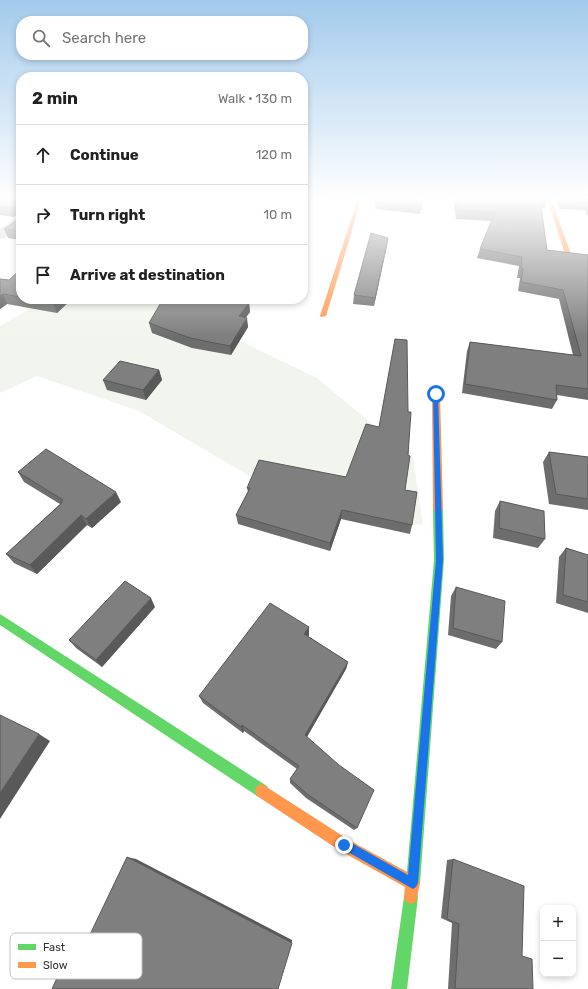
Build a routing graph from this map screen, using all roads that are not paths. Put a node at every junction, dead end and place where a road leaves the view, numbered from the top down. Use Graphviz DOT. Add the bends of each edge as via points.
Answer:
graph roads {
  1 [pos="346,244"];
  2 [pos="565,244"];
  3 [pos="568,254"];
  4 [pos="323,316"];
  5 [pos="436,394"];
  6 [pos="0,619"];
  7 [pos="413,883"];
  8 [pos="399,989"];
  1 -- 4 [label="street"];
  2 -- 3 [label="street"];
  5 -- 7 [label="street" via="439,560"];
  6 -- 7 [label="street" via="344,845"];
  7 -- 8 [label="street"];
}
